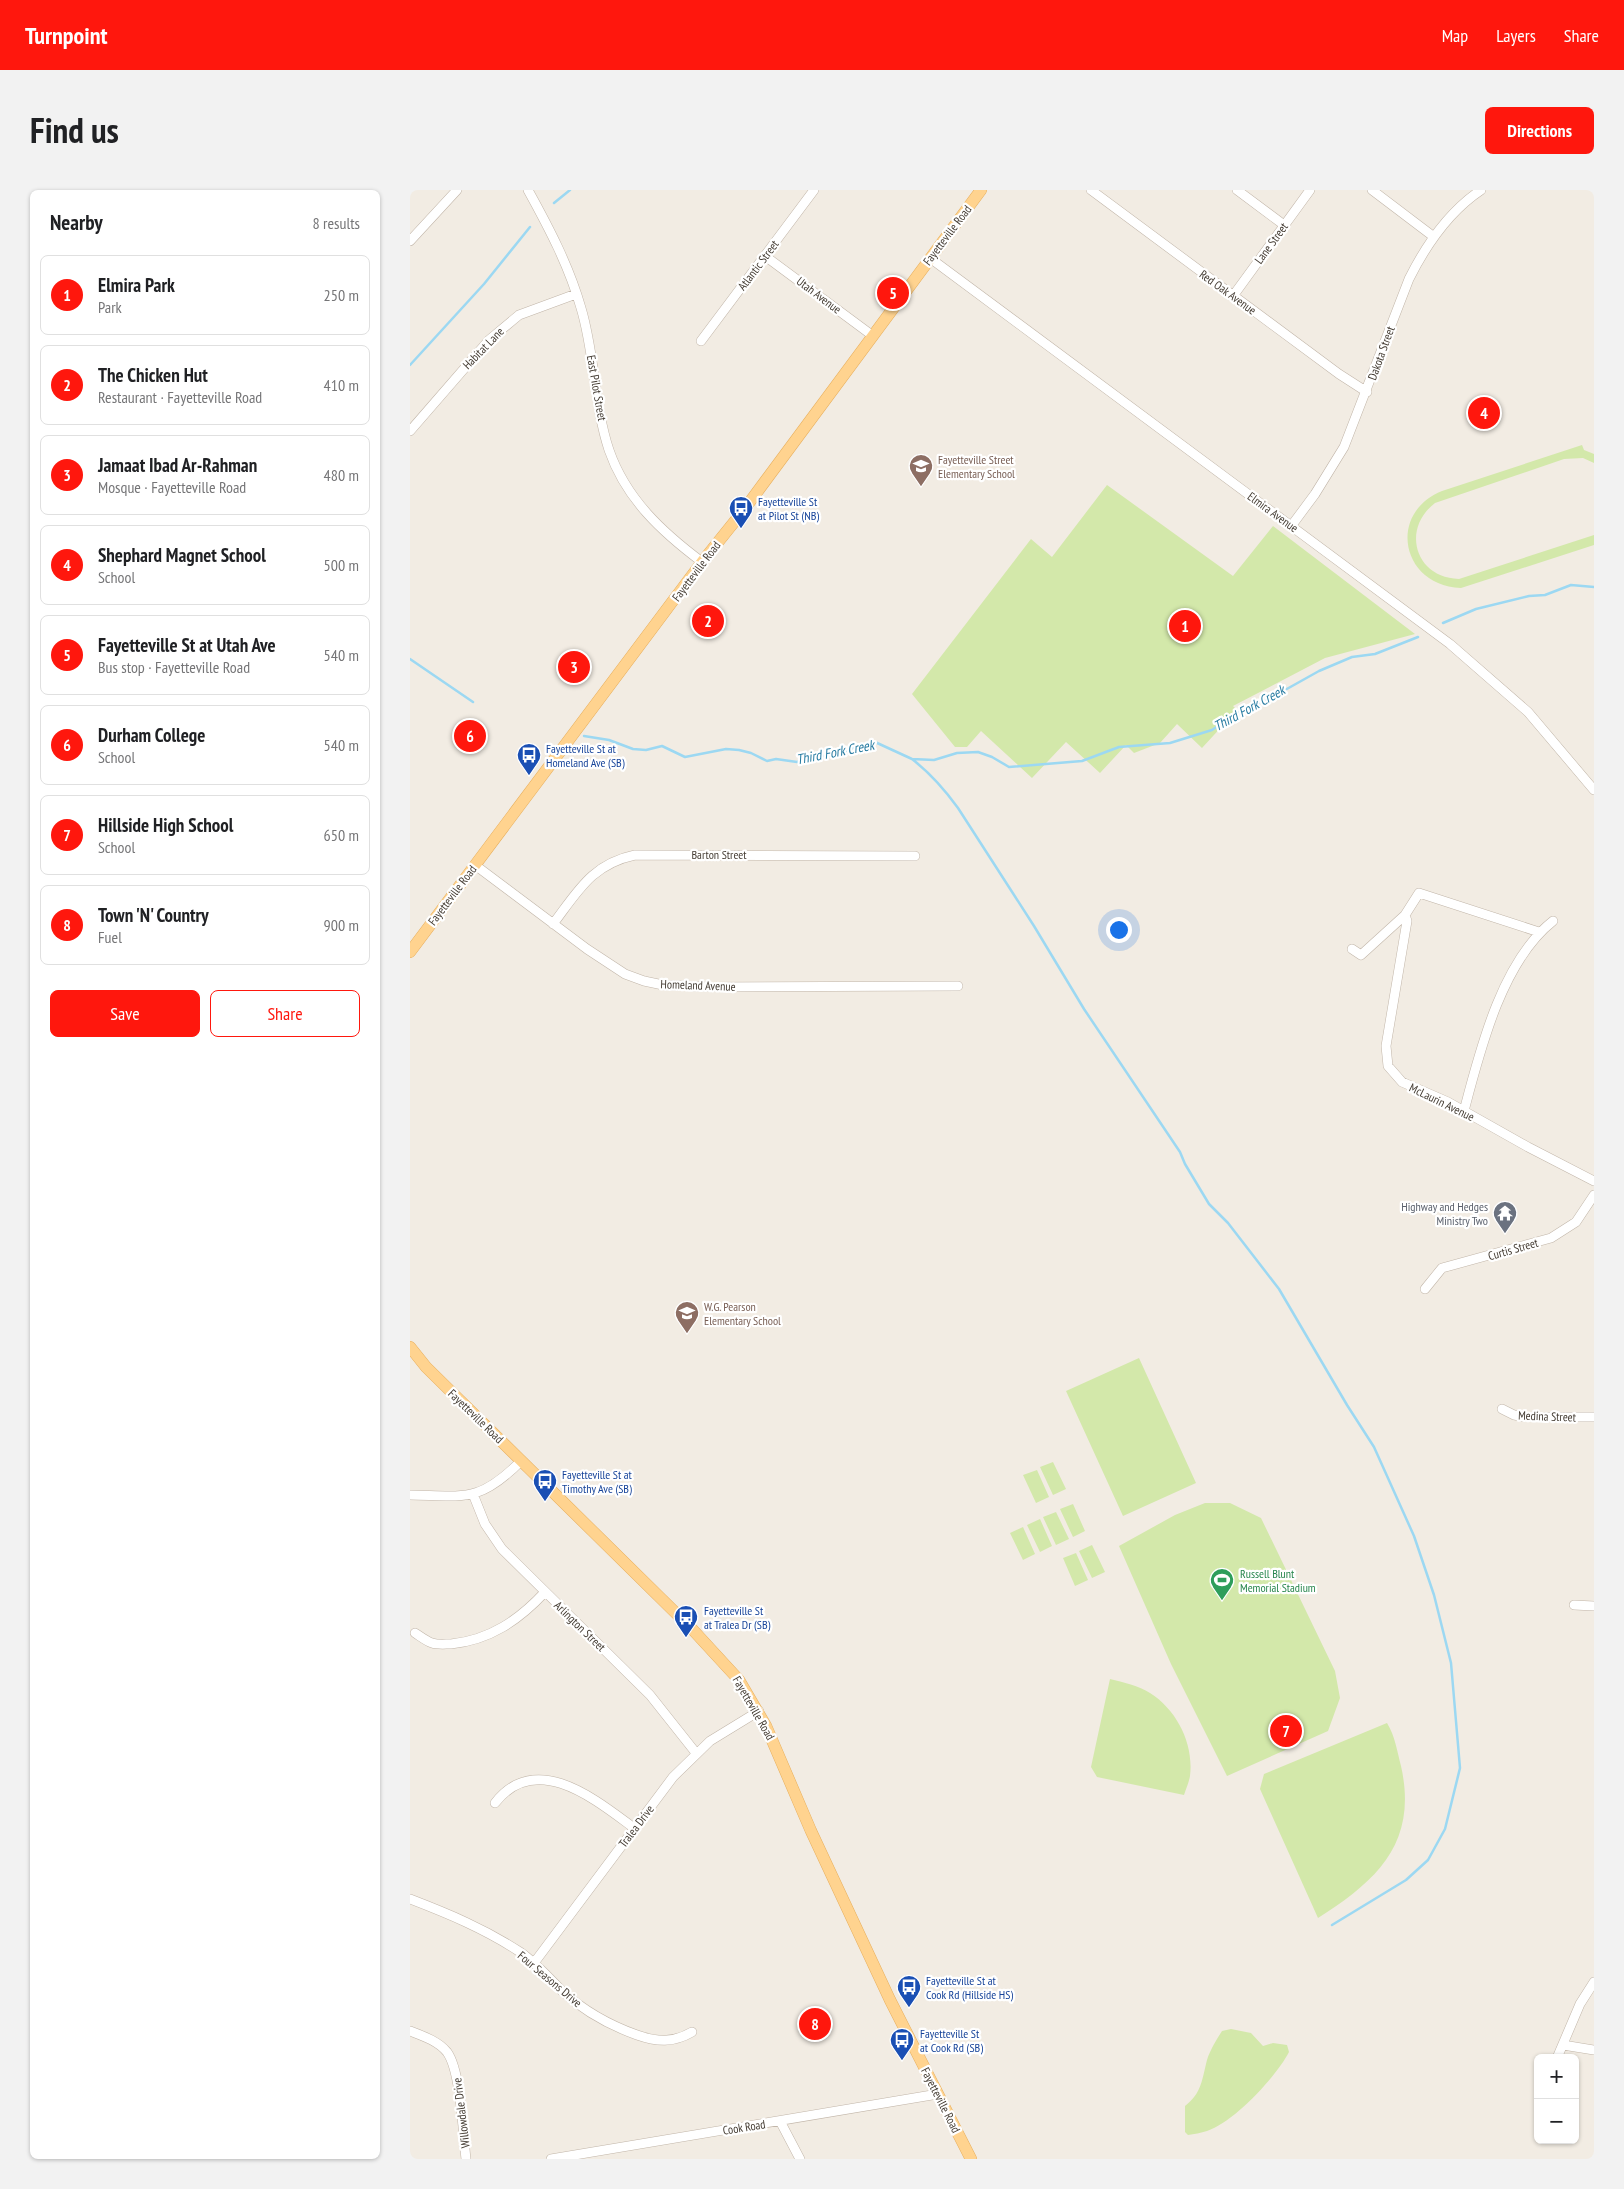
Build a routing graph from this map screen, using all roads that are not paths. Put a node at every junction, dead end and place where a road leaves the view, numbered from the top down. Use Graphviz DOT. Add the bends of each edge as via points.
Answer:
graph roads {
  1 [pos="457,190"];
  2 [pos="528,190"];
  3 [pos="814,190"];
  4 [pos="981,190"];
  5 [pos="1091,190"];
  6 [pos="1237,190"];
  7 [pos="1310,190"];
  8 [pos="1372,190"];
  9 [pos="1481,190"];
  10 [pos="1284,225"];
  11 [pos="1434,237"];
  12 [pos="410,241"];
  13 [pos="765,256"];
  14 [pos="930,258"];
  15 [pos="576,294"];
  16 [pos="1233,296"];
  17 [pos="873,336"];
  18 [pos="701,340"];
  19 [pos="1367,392"];
  20 [pos="410,431"];
  21 [pos="1292,525"];
  22 [pos="702,562"];
  23 [pos="1594,790"];
  24 [pos="915,856"];
  25 [pos="475,865"];
  26 [pos="1405,914"];
  27 [pos="1553,920"];
  28 [pos="553,924"];
  29 [pos="1539,932"];
  30 [pos="414,939"];
  31 [pos="1352,949"];
  32 [pos="410,952"];
  33 [pos="958,986"];
  34 [pos="1464,1111"];
  35 [pos="1594,1181"];
  36 [pos="1594,1195"];
  37 [pos="1425,1289"];
  38 [pos="410,1347"];
  39 [pos="1502,1409"];
  40 [pos="1594,1417"];
  41 [pos="521,1460"];
  42 [pos="473,1494"];
  43 [pos="410,1495"];
  44 [pos="545,1592"];
  45 [pos="1574,1606"];
  46 [pos="1594,1606"];
  47 [pos="415,1633"];
  48 [pos="759,1711"];
  49 [pos="696,1754"];
  50 [pos="495,1803"];
  51 [pos="634,1828"];
  52 [pos="410,1899"];
  53 [pos="534,1962"];
  54 [pos="1594,1982"];
  55 [pos="410,2031"];
  56 [pos="692,2032"];
  57 [pos="1563,2045"];
  58 [pos="1594,2050"];
  59 [pos="1560,2054"];
  60 [pos="938,2094"];
  61 [pos="780,2121"];
  62 [pos="466,2159"];
  63 [pos="551,2159"];
  64 [pos="800,2159"];
  65 [pos="970,2159"];
  1 -- 12 [label="street"];
  2 -- 15 [label="street, East Pilot Street" via="561,253"];
  3 -- 13 [label="street, Atlantic Street"];
  4 -- 14 [label="main road, Fayetteville Road"];
  5 -- 16 [label="street, Red Oak Avenue"];
  6 -- 10 [label="street"];
  7 -- 10 [label="street, Lane Street"];
  8 -- 11 [label="street"];
  9 -- 11 [label="street, Dakota Street" via="1456,210"];
  10 -- 16 [label="street, Lane Street"];
  11 -- 19 [label="street, Dakota Street" via="1409,279"];
  13 -- 17 [label="street, Utah Avenue"];
  13 -- 18 [label="street, Atlantic Street"];
  14 -- 17 [label="main road, Fayetteville Road"];
  14 -- 21 [label="street, Elmira Avenue"];
  15 -- 20 [label="street, Habitat Lane" via="519,315 503,327"];
  15 -- 22 [label="street, East Pilot Street" via="586,327 603,427 617,470 628,491 650,517 669,537"];
  16 -- 19 [label="street, Red Oak Avenue"];
  17 -- 22 [label="main road, Fayetteville Road"];
  19 -- 21 [label="street, Dakota Street" via="1340,455"];
  21 -- 23 [label="street, Elmira Avenue" via="1450,644 1519,704"];
  22 -- 25 [label="main road, Fayetteville Road"];
  24 -- 28 [label="street, Barton Street" via="635,854 611,862 593,873"];
  25 -- 28 [label="street, Homeland Avenue"];
  25 -- 30 [label="main road, Fayetteville Road"];
  26 -- 29 [label="street" via="1418,893"];
  26 -- 31 [label="street" via="1361,955"];
  26 -- 34 [label="street, McLaurin Avenue" via="1386,1060 1402,1082"];
  27 -- 29 [label="street"];
  28 -- 33 [label="street, Homeland Avenue" via="625,974 663,985"];
  29 -- 34 [label="street" via="1501,996"];
  30 -- 32 [label="main road, Fayetteville Road"];
  34 -- 35 [label="street, McLaurin Avenue"];
  36 -- 37 [label="street, Curtis Street" via="1576,1222 1552,1238 1442,1268"];
  38 -- 41 [label="main road, Fayetteville Road" via="426,1368"];
  39 -- 40 [label="street, Medina Street" via="1525,1417"];
  41 -- 42 [label="street" via="495,1484"];
  41 -- 48 [label="main road, Fayetteville Road" via="732,1671"];
  42 -- 43 [label="street"];
  42 -- 44 [label="street, Arlington Street" via="496,1541"];
  44 -- 47 [label="street" via="512,1622 477,1639 433,1644"];
  44 -- 49 [label="street, Arlington Street" via="650,1695"];
  45 -- 46 [label="street"];
  48 -- 49 [label="street, Tralea Drive"];
  48 -- 60 [label="main road, Fayetteville Road" via="810,1831"];
  49 -- 51 [label="street, Tralea Drive" via="663,1788"];
  50 -- 51 [label="street" via="504,1791 513,1786 532,1781 555,1782 592,1797"];
  51 -- 53 [label="street, Tralea Drive"];
  52 -- 53 [label="street, Four Seasons Drive" via="471,1924"];
  53 -- 56 [label="street, Four Seasons Drive" via="578,2004 608,2024 644,2038 661,2040 679,2040"];
  54 -- 57 [label="street" via="1580,2004"];
  55 -- 62 [label="street, Willowdale Drive" via="433,2041 451,2060 457,2077"];
  57 -- 58 [label="street"];
  57 -- 59 [label="street"];
  60 -- 61 [label="street, Cook Road"];
  60 -- 65 [label="main road, Fayetteville Road"];
  61 -- 63 [label="street, Cook Road"];
  61 -- 64 [label="street"];
}
